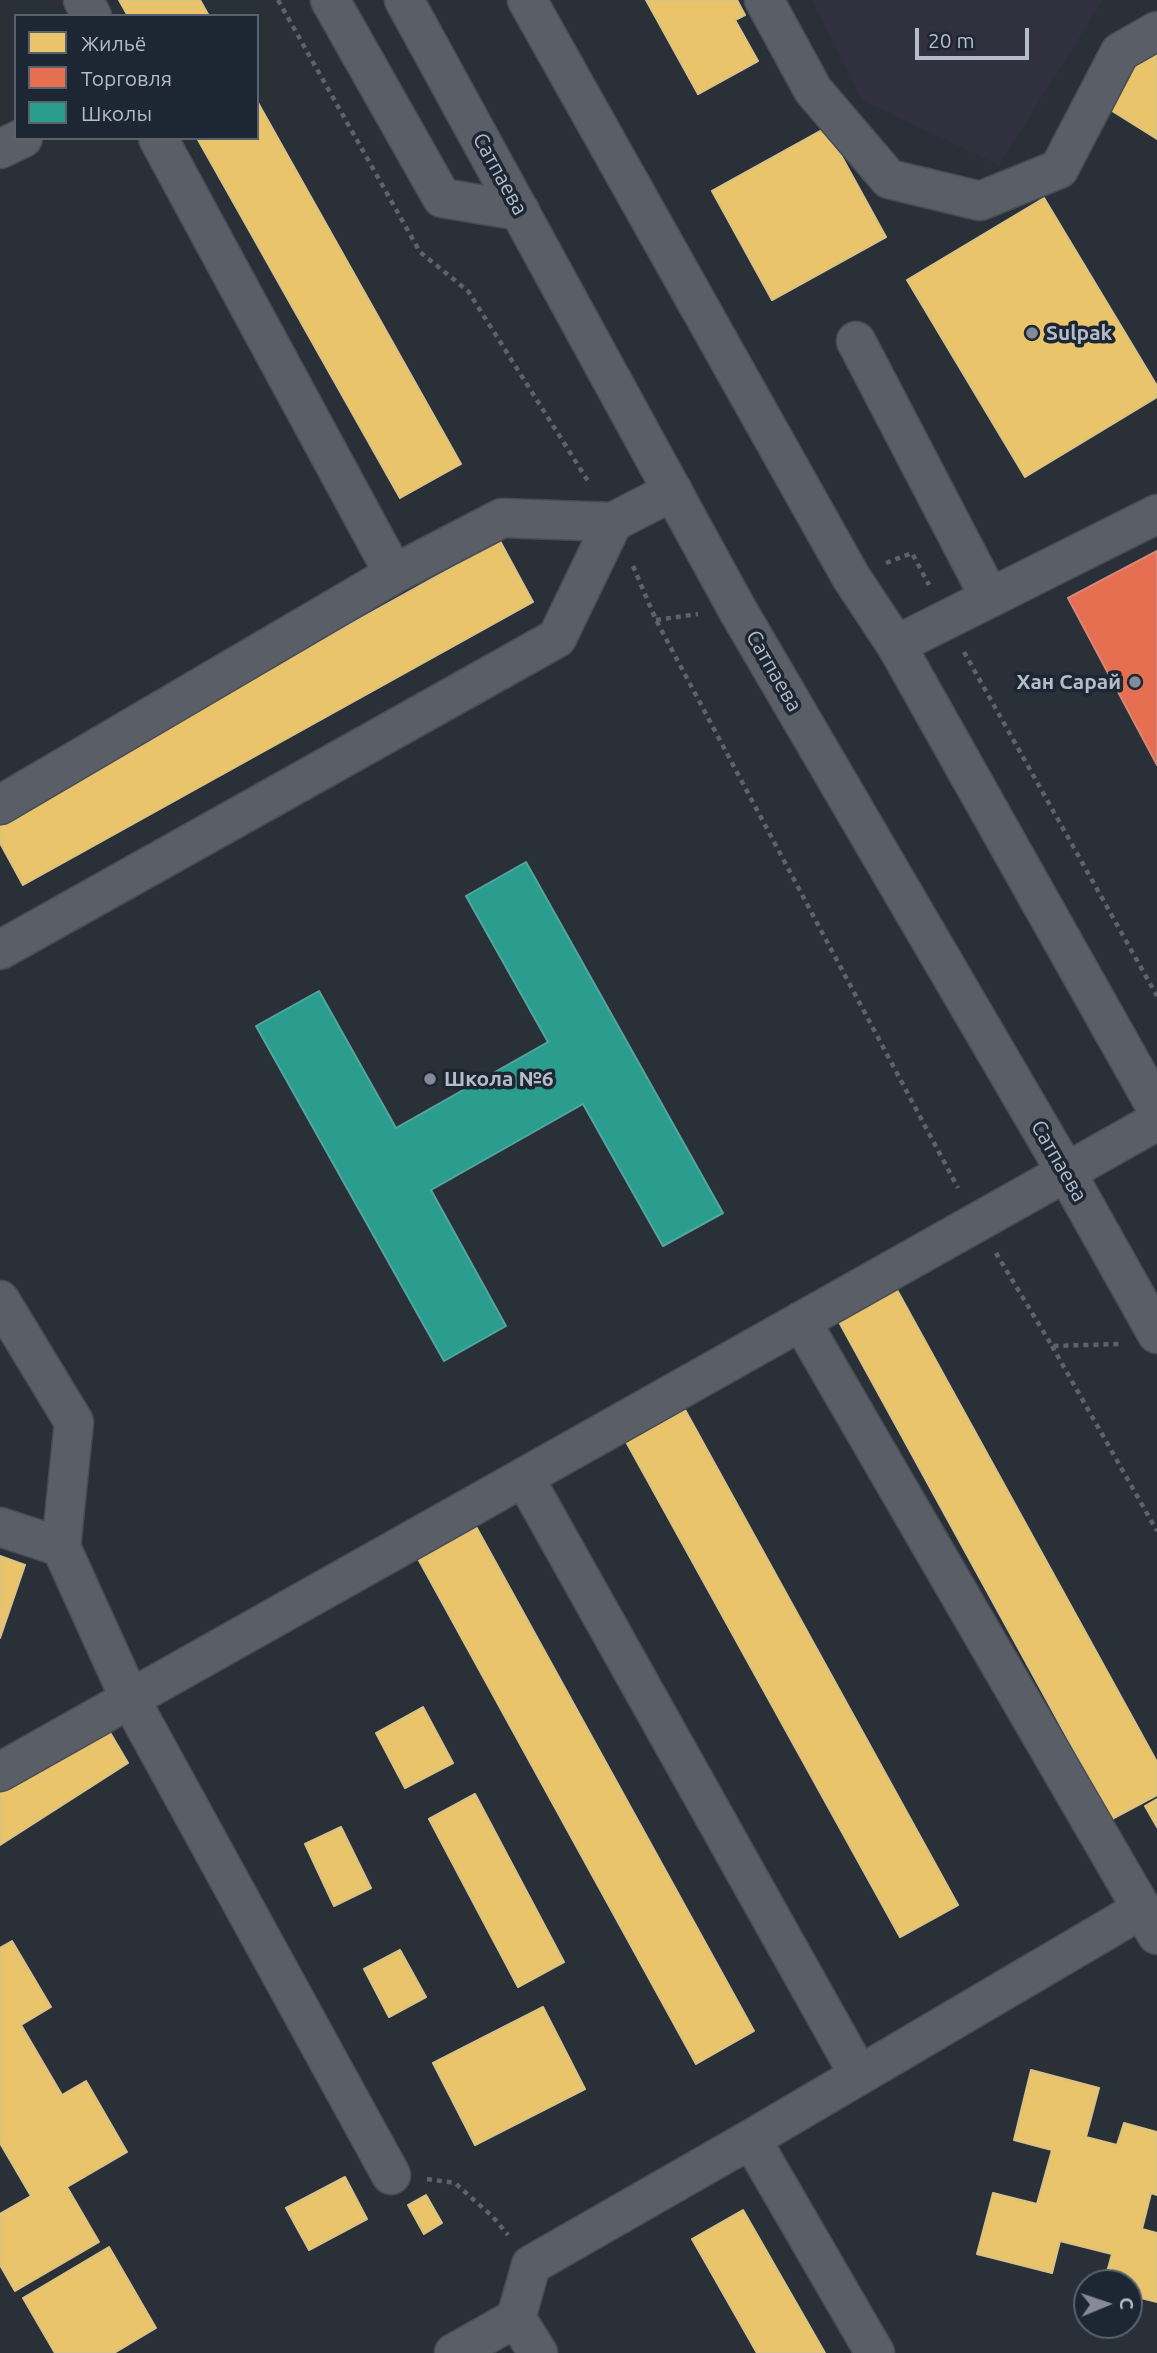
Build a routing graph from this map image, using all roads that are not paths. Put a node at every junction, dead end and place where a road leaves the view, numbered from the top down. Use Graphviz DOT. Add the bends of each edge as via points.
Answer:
graph roads {
  1 [pos="330,0"];
  2 [pos="404,0"];
  3 [pos="527,0"];
  4 [pos="764,0"];
  5 [pos="1157,32"];
  6 [pos="19,140"];
  7 [pos="159,140"];
  8 [pos="0,149"];
  9 [pos="520,211"];
  10 [pos="856,341"];
  11 [pos="673,491"];
  12 [pos="1157,514"];
  13 [pos="614,522"];
  14 [pos="394,574"];
  15 [pos="990,598"];
  16 [pos="896,645"];
  17 [pos="0,805"];
  18 [pos="0,950"];
  19 [pos="1157,1109"];
  20 [pos="1157,1121"];
  21 [pos="1066,1172"];
  22 [pos="0,1300"];
  23 [pos="801,1321"];
  24 [pos="1157,1334"];
  25 [pos="524,1477"];
  26 [pos="0,1527"];
  27 [pos="61,1548"];
  28 [pos="130,1699"];
  29 [pos="0,1772"];
  30 [pos="1149,1922"];
  31 [pos="859,2075"];
  32 [pos="751,2139"];
  33 [pos="391,2175"];
  34 [pos="516,2318"];
  35 [pos="454,2353"];
  36 [pos="537,2353"];
  37 [pos="876,2353"];
  1 -- 9 [label="street" via="442,198"];
  2 -- 9 [label="street, Сатпаева"];
  3 -- 16 [label="street" via="851,577"];
  4 -- 5 [label="street" via="813,90 889,179 980,201 1059,169 1120,52"];
  6 -- 8 [label="street"];
  7 -- 14 [label="street"];
  9 -- 11 [label="street, Сатпаева"];
  10 -- 15 [label="street"];
  11 -- 13 [label="street"];
  11 -- 21 [label="street, Сатпаева" via="737,609"];
  12 -- 15 [label="street"];
  13 -- 14 [label="street" via="502,518"];
  13 -- 18 [label="street" via="557,638"];
  14 -- 17 [label="street"];
  15 -- 16 [label="street"];
  16 -- 19 [label="street"];
  20 -- 21 [label="street"];
  21 -- 23 [label="street"];
  21 -- 24 [label="street, Сатпаева"];
  22 -- 27 [label="street" via="75,1422"];
  23 -- 25 [label="street"];
  23 -- 30 [label="street"];
  25 -- 28 [label="street"];
  25 -- 31 [label="street"];
  26 -- 27 [label="street"];
  27 -- 28 [label="street"];
  28 -- 29 [label="street"];
  28 -- 33 [label="street"];
  30 -- 31 [label="street"];
  31 -- 32 [label="street"];
  32 -- 34 [label="street" via="531,2265"];
  32 -- 37 [label="street"];
  34 -- 35 [label="street"];
  34 -- 36 [label="street"];
}
